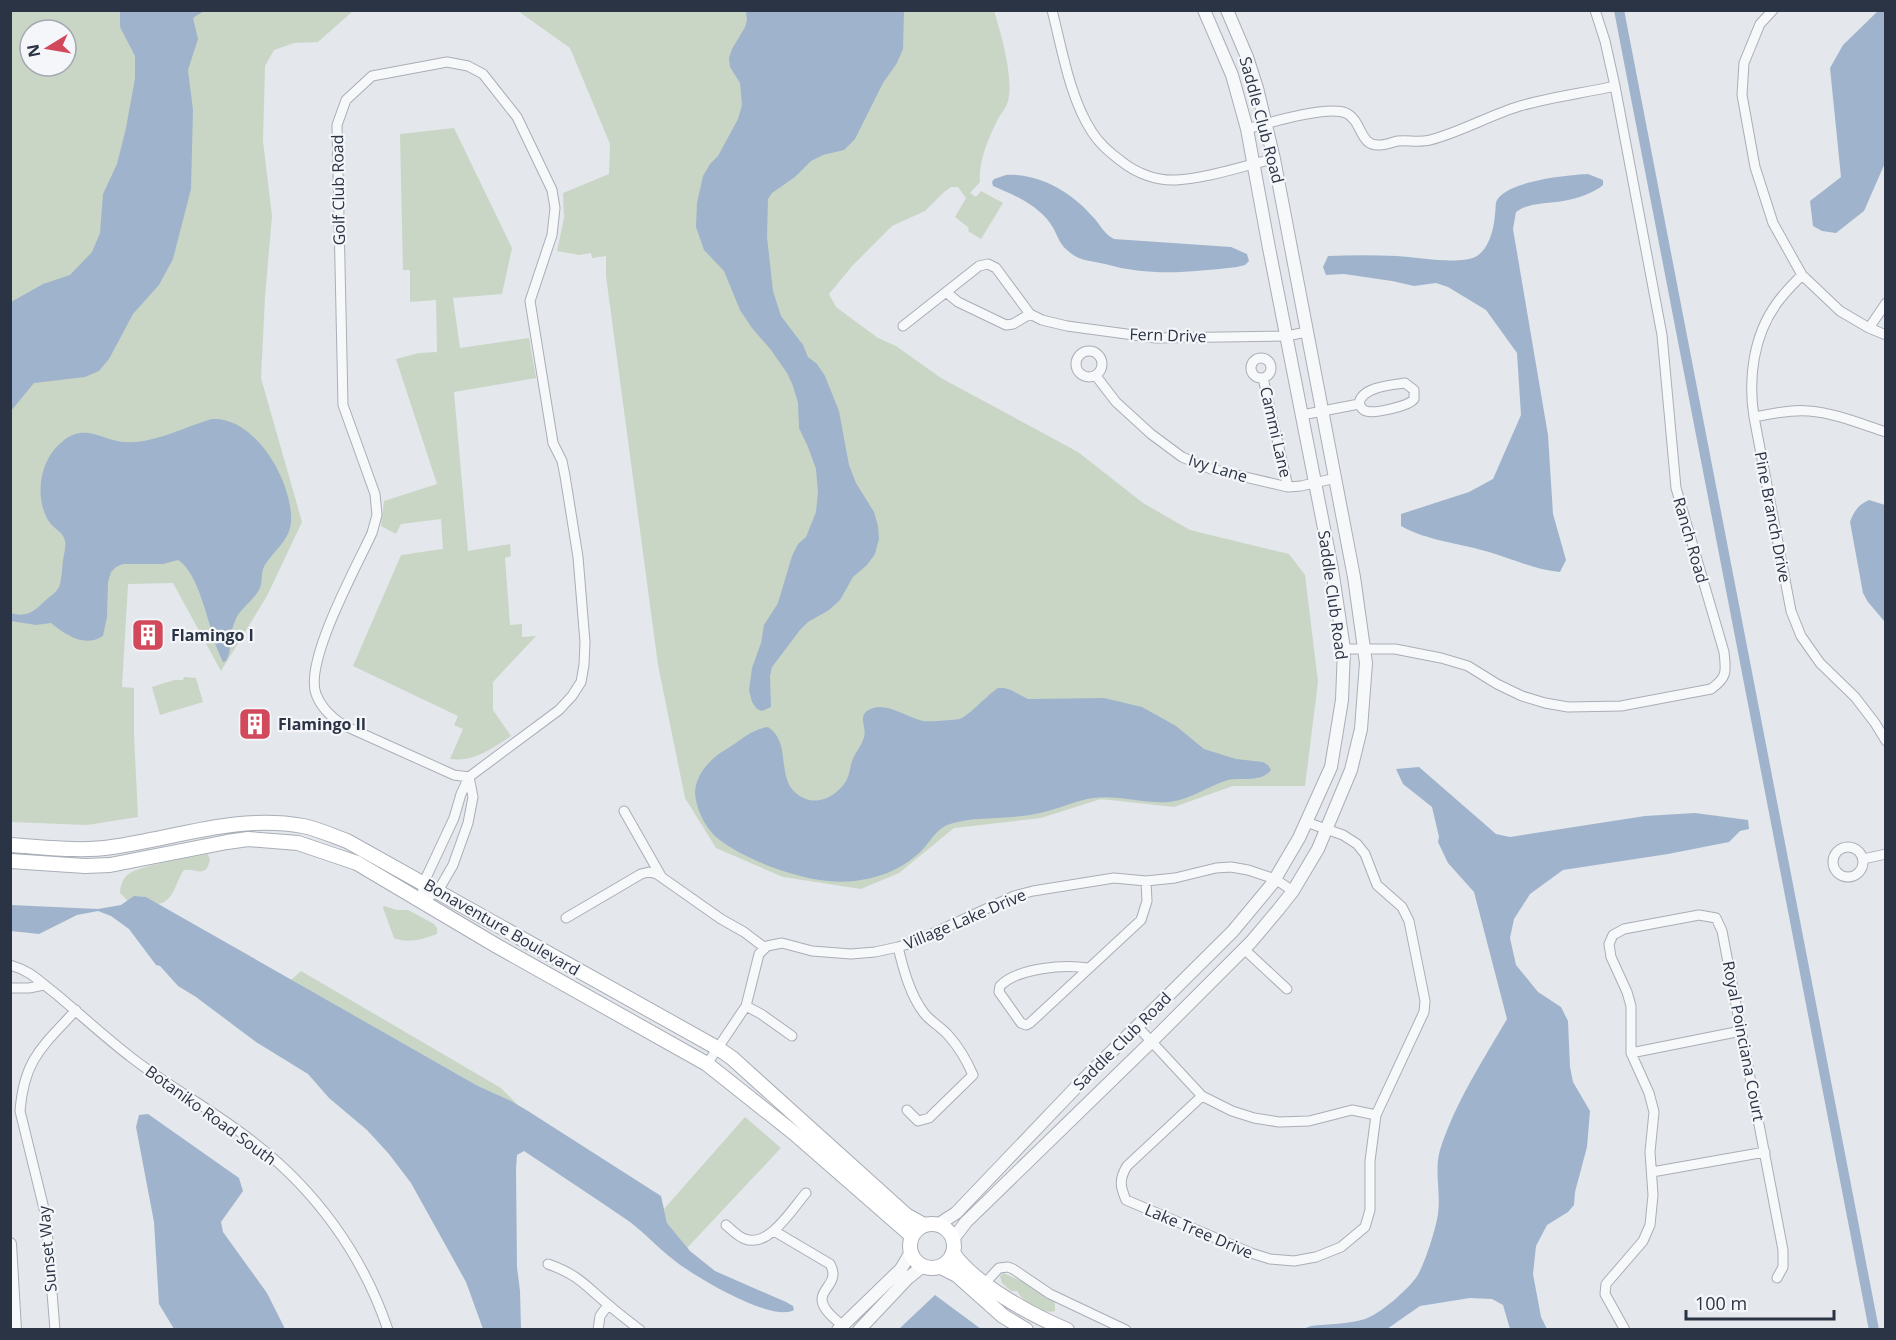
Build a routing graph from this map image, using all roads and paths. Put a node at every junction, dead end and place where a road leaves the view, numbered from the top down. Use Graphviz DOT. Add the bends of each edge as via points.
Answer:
graph roads {
  1 [pos="1052,10"];
  2 [pos="1204,10"];
  3 [pos="1227,10"];
  4 [pos="1595,10"];
  5 [pos="1773,10"];
  6 [pos="1615,87"];
  7 [pos="1266,124"];
  8 [pos="1247,129"];
  9 [pos="1274,159"];
  10 [pos="1254,164"];
  11 [pos="1802,275"];
  12 [pos="946,292"];
  13 [pos="1886,303"];
  14 [pos="1030,314"];
  15 [pos="903,326"];
  16 [pos="1869,328"];
  17 [pos="1308,332"];
  18 [pos="1886,334"];
  19 [pos="1286,336"];
  20 [pos="1096,376"];
  21 [pos="1263,378"];
  22 [pos="1359,404"];
  23 [pos="1323,411"];
  24 [pos="1302,415"];
  25 [pos="1754,417"];
  26 [pos="1886,432"];
  27 [pos="1336,478"];
  28 [pos="1316,483"];
  29 [pos="1288,487"];
  30 [pos="1344,649"];
  31 [pos="1365,650"];
  32 [pos="1886,741"];
  33 [pos="470,777"];
  34 [pos="624,812"];
  35 [pos="454,818"];
  36 [pos="1306,822"];
  37 [pos="468,823"];
  38 [pos="1326,829"];
  39 [pos="10,845"];
  40 [pos="1886,854"];
  41 [pos="1863,859"];
  42 [pos="10,861"];
  43 [pos="661,876"];
  44 [pos="1275,879"];
  45 [pos="1146,881"];
  46 [pos="424,882"];
  47 [pos="438,891"];
  48 [pos="1293,891"];
  49 [pos="421,902"];
  50 [pos="566,918"];
  51 [pos="898,947"];
  52 [pos="765,948"];
  53 [pos="1244,949"];
  54 [pos="10,965"];
  55 [pos="1088,968"];
  56 [pos="44,985"];
  57 [pos="10,988"];
  58 [pos="1287,989"];
  59 [pos="746,1006"];
  60 [pos="76,1010"];
  61 [pos="1137,1026"];
  62 [pos="1741,1031"];
  63 [pos="792,1036"];
  64 [pos="1151,1042"];
  65 [pos="719,1048"];
  66 [pos="1631,1053"];
  67 [pos="707,1064"];
  68 [pos="1202,1096"];
  69 [pos="907,1110"];
  70 [pos="1376,1115"];
  71 [pos="1765,1152"];
  72 [pos="1652,1172"];
  73 [pos="806,1193"];
  74 [pos="939,1224"];
  75 [pos="726,1225"];
  76 [pos="924,1225"];
  77 [pos="774,1231"];
  78 [pos="912,1236"];
  79 [pos="10,1244"];
  80 [pos="953,1246"];
  81 [pos="911,1252"];
  82 [pos="548,1264"];
  83 [pos="923,1266"];
  84 [pos="941,1267"];
  85 [pos="1777,1278"];
  86 [pos="985,1283"];
  87 [pos="608,1305"];
  88 [pos="840,1327"];
  89 [pos="15,1329"];
  90 [pos="55,1329"];
  91 [pos="388,1329"];
  92 [pos="598,1329"];
  93 [pos="640,1329"];
  94 [pos="859,1329"];
  95 [pos="1026,1329"];
  96 [pos="1067,1329"];
  97 [pos="1126,1329"];
  98 [pos="1625,1329"];
  1 -- 10 [label="street" via="1077,102 1092,132 1109,152 1151,178 1175,180"];
  2 -- 8 [label="street, Saddle Club Road" via="1232,75"];
  3 -- 7 [label="street, Saddle Club Road" via="1247,57"];
  4 -- 6 [label="street, Ranch Road"];
  5 -- 11 [label="street" via="1760,24 1744,63 1742,95 1755,167 1773,223"];
  6 -- 7 [label="street" via="1521,106 1418,142 1374,146 1366,142 1347,114 1335,112"];
  6 -- 31 [label="street, Ranch Road" via="1662,334 1676,489 1724,652 1723,680 1711,689 1621,706 1569,707 1522,696 1468,666 1441,658 1395,649"];
  7 -- 8 [label="street"];
  7 -- 9 [label="street, Saddle Club Road"];
  8 -- 10 [label="street, Saddle Club Road"];
  9 -- 10 [label="street"];
  9 -- 17 [label="street, Saddle Club Road"];
  10 -- 19 [label="street, Saddle Club Road"];
  11 -- 16 [label="street" via="1840,311"];
  11 -- 25 [label="street, Pine Branch Drive" via="1777,303 1758,345 1752,371"];
  12 -- 14 [label="street" via="1006,326"];
  12 -- 14 [label="street" via="979,266 988,264 996,268"];
  12 -- 15 [label="street"];
  13 -- 16 [label="street"];
  14 -- 19 [label="street, Fern Drive" via="1067,326 1156,338"];
  16 -- 18 [label="street"];
  17 -- 19 [label="street, Fern Drive"];
  17 -- 23 [label="street, Saddle Club Road"];
  19 -- 24 [label="street, Saddle Club Road"];
  20 -- 29 [label="street, Ivy Lane" via="1116,402 1182,457 1211,469"];
  21 -- 29 [label="street, Cammi Lane"];
  22 -- 22 [label="street" via="1372,412 1407,405 1415,395 1412,387 1401,384 1368,391"];
  22 -- 23 [label="street"];
  23 -- 24 [label="street"];
  23 -- 27 [label="street, Saddle Club Road"];
  24 -- 28 [label="street, Saddle Club Road"];
  25 -- 26 [label="street" via="1809,411"];
  25 -- 32 [label="street, Pine Branch Drive" via="1791,611 1801,636 1820,663 1855,697"];
  27 -- 28 [label="street, Ivy Lane"];
  27 -- 31 [label="street, Saddle Club Road"];
  28 -- 29 [label="street, Ivy Lane"];
  28 -- 30 [label="street, Saddle Club Road"];
  30 -- 31 [label="street, Ranch Road"];
  30 -- 36 [label="street, Saddle Club Road" via="1342,700 1331,767"];
  31 -- 38 [label="street, Saddle Club Road" via="1361,729 1351,770"];
  33 -- 33 [label="street, Golf Club Road" via="454,775 343,725 328,714 314,682 320,645 377,515 375,494 341,395 337,125 346,100 372,76 447,62 483,74 518,117 552,190 552,236 530,301 553,443 562,461 578,557 585,642 581,682 572,696"];
  33 -- 35 [label="street, Golf Club Road"];
  33 -- 37 [label="street" via="473,797"];
  34 -- 43 [label="street"];
  35 -- 37 [label="street"];
  35 -- 46 [label="street, Golf Club Road"];
  36 -- 38 [label="street, Lake Tree Drive"];
  36 -- 44 [label="street, Saddle Club Road"];
  37 -- 47 [label="street" via="453,866"];
  38 -- 48 [label="street, Saddle Club Road"];
  38 -- 70 [label="street, Lake Tree Drive" via="1357,844 1377,885 1402,908 1409,921 1425,1001 1424,1012"];
  39 -- 46 [label="main road, Bonaventure Boulevard" via="112,847 224,825 282,823 306,826 347,841"];
  40 -- 41 [label="street"];
  42 -- 49 [label="main road, Bonaventure Boulevard" via="110,865 226,842 276,840 297,843 357,864"];
  43 -- 50 [label="street" via="641,874"];
  43 -- 52 [label="street"];
  44 -- 45 [label="street, Village Lake Drive" via="1231,867"];
  44 -- 48 [label="street, Village Lake Drive"];
  44 -- 61 [label="street, Saddle Club Road" via="1233,932"];
  45 -- 51 [label="street, Village Lake Drive" via="1114,878 1033,891 1001,901"];
  45 -- 55 [label="street" via="1147,901 1141,920"];
  46 -- 47 [label="main road, Bonaventure Boulevard"];
  46 -- 49 [label="street, Golf Club Road"];
  47 -- 49 [label="street"];
  47 -- 65 [label="main road, Bonaventure Boulevard"];
  48 -- 53 [label="street, Saddle Club Road"];
  49 -- 67 [label="main road, Bonaventure Boulevard"];
  51 -- 52 [label="street, Village Lake Drive" via="852,954 812,951 782,943"];
  51 -- 69 [label="street" via="917,1003 949,1036 973,1075 929,1118 918,1121"];
  52 -- 59 [label="street" via="756,960"];
  53 -- 58 [label="street"];
  53 -- 64 [label="street, Saddle Club Road"];
  54 -- 56 [label="street, Botaniko Road South" via="34,974"];
  55 -- 55 [label="street" via="1026,1025 999,992 1004,982 1034,970 1058,966"];
  56 -- 57 [label="street"];
  56 -- 60 [label="street, Botaniko Road South"];
  59 -- 63 [label="street"];
  59 -- 65 [label="street"];
  60 -- 90 [label="street, Sunset Way" via="35,1055 21,1094 20,1111 46,1217"];
  60 -- 91 [label="street, Botaniko Road South" via="132,1058 252,1141 311,1196 356,1257"];
  61 -- 64 [label="street"];
  61 -- 74 [label="street, Saddle Club Road" via="956,1213"];
  62 -- 66 [label="street"];
  62 -- 66 [label="street, Royal Poinciana Court" via="1722,931 1716,918 1699,915 1624,929 1609,944 1631,1006"];
  62 -- 71 [label="street, Royal Poinciana Court"];
  64 -- 68 [label="street"];
  64 -- 80 [label="street, Saddle Club Road" via="966,1222"];
  65 -- 67 [label="street"];
  65 -- 76 [label="main road, Bonaventure Boulevard" via="906,1215"];
  66 -- 72 [label="street" via="1654,1112"];
  67 -- 78 [label="main road, Bonaventure Boulevard" via="794,1133"];
  68 -- 70 [label="street" via="1232,1111 1279,1122 1309,1121 1352,1110"];
  68 -- 70 [label="street, Lake Tree Drive" via="1127,1167 1120,1177 1120,1188 1126,1200 1270,1259 1294,1261 1328,1253 1365,1227 1370,1210 1370,1161"];
  71 -- 72 [label="street"];
  71 -- 85 [label="street, Royal Poinciana Court" via="1784,1250 1783,1267"];
  72 -- 98 [label="street" via="1650,1225 1642,1241 1606,1284 1605,1294"];
  73 -- 77 [label="street"];
  74 -- 76 [label="main road"];
  74 -- 80 [label="main road" via="947,1229"];
  75 -- 77 [label="street" via="747,1240 760,1239"];
  76 -- 78 [label="main road"];
  77 -- 88 [label="street" via="831,1264 833,1278 821,1299"];
  78 -- 81 [label="main road"];
  79 -- 89 [label="street"];
  80 -- 84 [label="main road" via="950,1260"];
  80 -- 86 [label="main road" via="965,1267"];
  81 -- 83 [label="main road"];
  81 -- 88 [label="street" via="902,1269"];
  82 -- 87 [label="street" via="573,1274"];
  83 -- 84 [label="main road"];
  83 -- 94 [label="street"];
  84 -- 95 [label="main road" via="957,1275 1003,1316"];
  86 -- 96 [label="main road"];
  86 -- 97 [label="street" via="999,1268 1008,1267 1050,1294"];
  87 -- 92 [label="street" via="600,1316"];
  87 -- 93 [label="street"];
}
